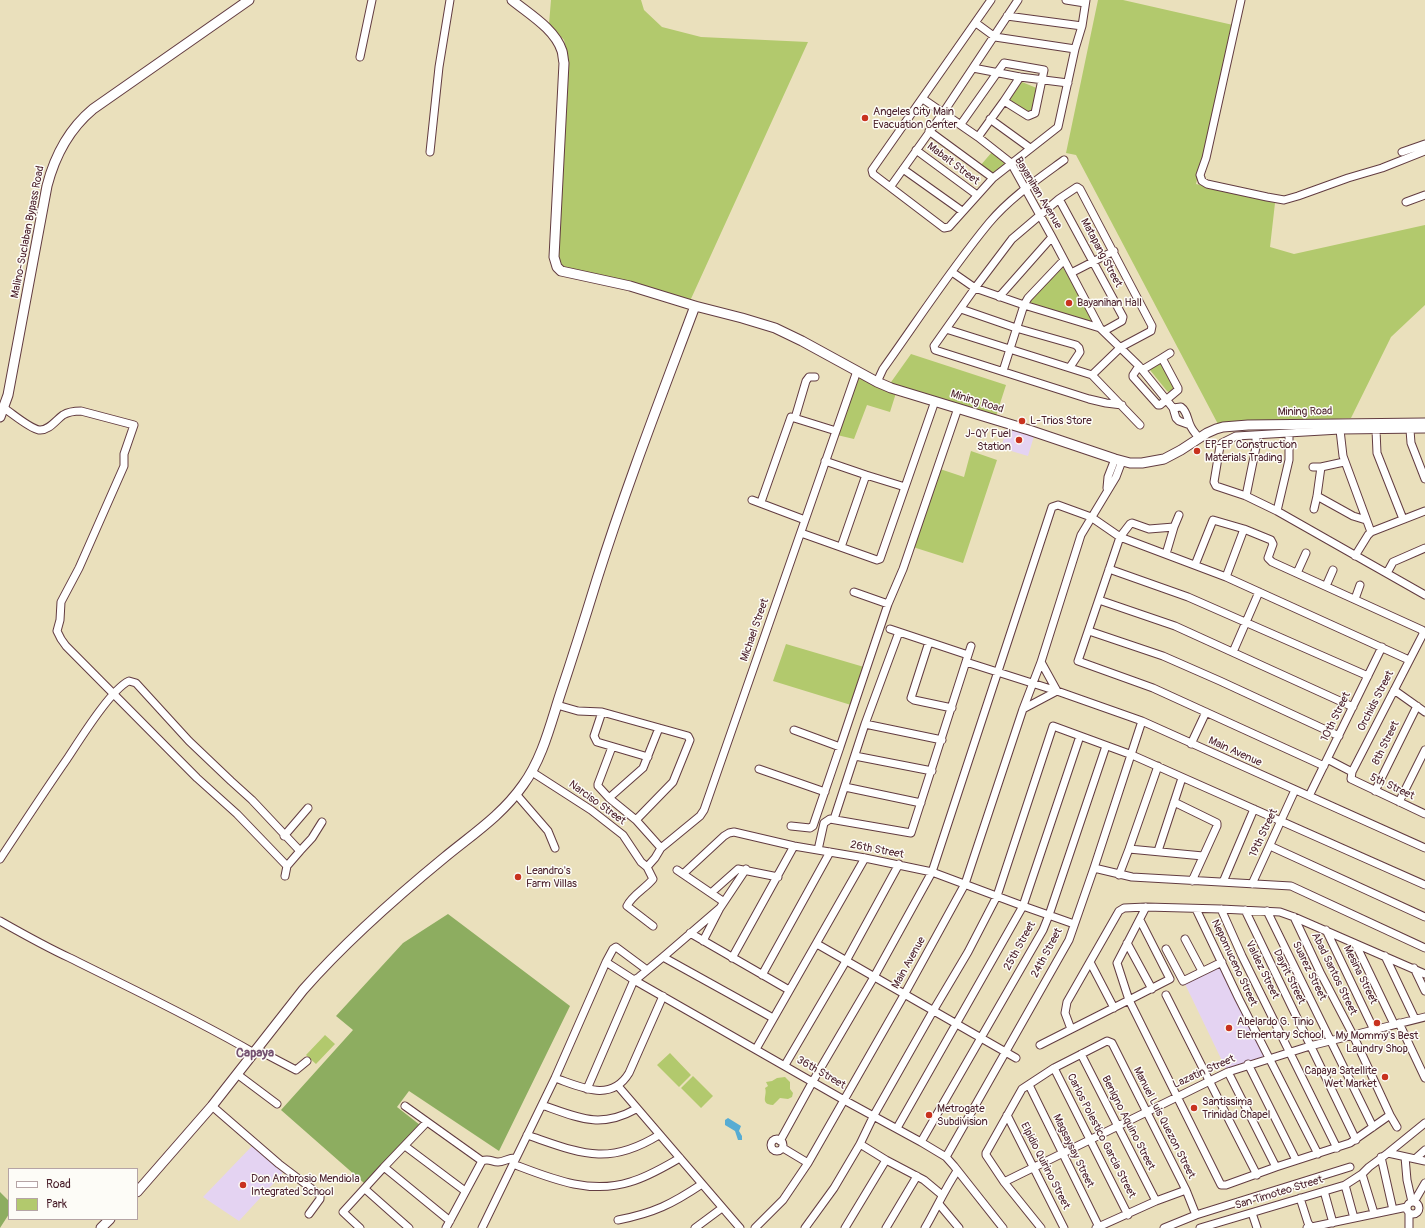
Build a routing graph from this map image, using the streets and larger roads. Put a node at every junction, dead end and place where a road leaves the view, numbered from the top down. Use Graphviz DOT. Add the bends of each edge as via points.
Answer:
graph roads {
  1 [pos="249,0"];
  2 [pos="372,0"];
  3 [pos="450,0"];
  4 [pos="512,0"];
  5 [pos="991,0"];
  6 [pos="1018,0"];
  7 [pos="1066,0"];
  8 [pos="1241,0"];
  9 [pos="1086,1"];
  10 [pos="1007,16"];
  11 [pos="976,23"];
  12 [pos="1082,26"];
  13 [pos="994,37"];
  14 [pos="1075,50"];
  15 [pos="360,57"];
  16 [pos="973,68"];
  17 [pos="998,73"];
  18 [pos="1020,77"];
  19 [pos="1043,80"];
  20 [pos="1068,83"];
  21 [pos="923,98"];
  22 [pos="1004,100"];
  23 [pos="943,112"];
  24 [pos="990,119"];
  25 [pos="960,124"];
  26 [pos="929,131"];
  27 [pos="978,137"];
  28 [pos="1425,144"];
  29 [pos="1030,148"];
  30 [pos="916,150"];
  31 [pos="1425,151"];
  32 [pos="430,152"];
  33 [pos="1402,152"];
  34 [pos="1064,160"];
  35 [pos="1010,163"];
  36 [pos="903,169"];
  37 [pos="993,178"];
  38 [pos="891,186"];
  39 [pos="1025,188"];
  40 [pos="977,195"];
  41 [pos="1425,195"];
  42 [pos="1060,199"];
  43 [pos="1406,202"];
  44 [pos="962,211"];
  45 [pos="1040,215"];
  46 [pos="1052,237"];
  47 [pos="1114,251"];
  48 [pos="1064,260"];
  49 [pos="1094,262"];
  50 [pos="952,272"];
  51 [pos="1071,273"];
  52 [pos="975,288"];
  53 [pos="999,297"];
  54 [pos="1024,305"];
  55 [pos="695,306"];
  56 [pos="961,309"];
  57 [pos="1016,328"];
  58 [pos="946,329"];
  59 [pos="1102,330"];
  60 [pos="1121,347"];
  61 [pos="1010,349"];
  62 [pos="1170,353"];
  63 [pos="1162,358"];
  64 [pos="1070,367"];
  65 [pos="1141,368"];
  66 [pos="857,371"];
  67 [pos="1003,371"];
  68 [pos="1092,374"];
  69 [pos="815,377"];
  70 [pos="877,382"];
  71 [pos="1167,399"];
  72 [pos="935,401"];
  73 [pos="1122,405"];
  74 [pos="4,408"];
  75 [pos="958,408"];
  76 [pos="1173,408"];
  77 [pos="0,417"];
  78 [pos="795,418"];
  79 [pos="1425,423"];
  80 [pos="1140,425"];
  81 [pos="1190,425"];
  82 [pos="1425,429"];
  83 [pos="1340,430"];
  84 [pos="1376,430"];
  85 [pos="1410,430"];
  86 [pos="836,431"];
  87 [pos="1289,433"];
  88 [pos="1256,435"];
  89 [pos="1199,438"];
  90 [pos="1118,460"];
  91 [pos="825,461"];
  92 [pos="1344,462"];
  93 [pos="1313,467"];
  94 [pos="1321,467"];
  95 [pos="866,475"];
  96 [pos="1425,478"];
  97 [pos="905,487"];
  98 [pos="1246,496"];
  99 [pos="1317,496"];
  100 [pos="752,500"];
  101 [pos="761,502"];
  102 [pos="1314,508"];
  103 [pos="1277,511"];
  104 [pos="1425,511"];
  105 [pos="1179,515"];
  106 [pos="1091,517"];
  107 [pos="1403,519"];
  108 [pos="805,520"];
  109 [pos="1366,520"];
  110 [pos="1174,527"];
  111 [pos="1244,529"];
  112 [pos="1371,532"];
  113 [pos="801,533"];
  114 [pos="1120,537"];
  115 [pos="841,547"];
  116 [pos="1425,548"];
  117 [pos="1306,553"];
  118 [pos="1166,554"];
  119 [pos="1355,556"];
  120 [pos="1195,565"];
  121 [pos="1109,569"];
  122 [pos="1333,570"];
  123 [pos="1297,573"];
  124 [pos="1387,573"];
  125 [pos="1226,577"];
  126 [pos="1360,585"];
  127 [pos="1326,586"];
  128 [pos="854,592"];
  129 [pos="1259,592"];
  130 [pos="1425,595"];
  131 [pos="1099,600"];
  132 [pos="1355,600"];
  133 [pos="888,604"];
  134 [pos="1245,623"];
  135 [pos="890,630"];
  136 [pos="1088,631"];
  137 [pos="899,632"];
  138 [pos="929,642"];
  139 [pos="971,646"];
  140 [pos="1382,648"];
  141 [pos="1233,652"];
  142 [pos="968,655"];
  143 [pos="1409,660"];
  144 [pos="966,662"];
  145 [pos="1041,662"];
  146 [pos="997,672"];
  147 [pos="1368,676"];
  148 [pos="1033,684"];
  149 [pos="1394,690"];
  150 [pos="1057,691"];
  151 [pos="114,693"];
  152 [pos="557,705"];
  153 [pos="1417,706"];
  154 [pos="1353,707"];
  155 [pos="952,708"];
  156 [pos="1023,709"];
  157 [pos="602,712"];
  158 [pos="1206,712"];
  159 [pos="1425,712"];
  160 [pos="1142,721"];
  161 [pos="865,724"];
  162 [pos="659,728"];
  163 [pos="794,730"];
  164 [pos="1080,736"];
  165 [pos="1339,736"];
  166 [pos="942,740"];
  167 [pos="1191,744"];
  168 [pos="1106,746"];
  169 [pos="612,747"];
  170 [pos="840,747"];
  171 [pos="1425,750"];
  172 [pos="1132,755"];
  173 [pos="855,756"];
  174 [pos="648,757"];
  175 [pos="1328,759"];
  176 [pos="1158,766"];
  177 [pos="1324,766"];
  178 [pos="759,769"];
  179 [pos="932,771"];
  180 [pos="532,772"];
  181 [pos="1351,776"];
  182 [pos="1182,778"];
  183 [pos="845,787"];
  184 [pos="1295,790"];
  185 [pos="1375,791"];
  186 [pos="825,792"];
  187 [pos="516,794"];
  188 [pos="1309,796"];
  189 [pos="609,798"];
  190 [pos="1174,802"];
  191 [pos="1399,802"];
  192 [pos="921,803"];
  193 [pos="308,808"];
  194 [pos="1254,809"];
  195 [pos="1424,812"];
  196 [pos="834,819"];
  197 [pos="636,820"];
  198 [pos="1281,821"];
  199 [pos="322,822"];
  200 [pos="791,826"];
  201 [pos="284,836"];
  202 [pos="794,846"];
  203 [pos="1270,846"];
  204 [pos="555,848"];
  205 [pos="661,848"];
  206 [pos="1425,848"];
  207 [pos="1129,849"];
  208 [pos="818,850"];
  209 [pos="300,851"];
  210 [pos="1158,851"];
  211 [pos="830,852"];
  212 [pos="1203,856"];
  213 [pos="865,858"];
  214 [pos="0,859"];
  215 [pos="899,864"];
  216 [pos="287,866"];
  217 [pos="647,868"];
  218 [pos="1094,868"];
  219 [pos="746,869"];
  220 [pos="932,872"];
  221 [pos="1119,875"];
  222 [pos="285,876"];
  223 [pos="778,877"];
  224 [pos="1192,881"];
  225 [pos="1223,882"];
  226 [pos="965,884"];
  227 [pos="1252,884"];
  228 [pos="1425,885"];
  229 [pos="711,893"];
  230 [pos="997,896"];
  231 [pos="722,905"];
  232 [pos="1022,906"];
  233 [pos="1146,907"];
  234 [pos="1196,909"];
  235 [pos="1221,909"];
  236 [pos="1245,910"];
  237 [pos="1267,911"];
  238 [pos="1049,915"];
  239 [pos="1294,917"];
  240 [pos="1425,917"];
  241 [pos="1140,920"];
  242 [pos="0,922"];
  243 [pos="1074,924"];
  244 [pos="653,926"];
  245 [pos="1326,930"];
  246 [pos="690,933"];
  247 [pos="1185,939"];
  248 [pos="703,941"];
  249 [pos="1127,943"];
  250 [pos="817,944"];
  251 [pos="1356,945"];
  252 [pos="1425,948"];
  253 [pos="1166,949"];
  254 [pos="1385,956"];
  255 [pos="663,957"];
  256 [pos="732,958"];
  257 [pos="846,961"];
  258 [pos="606,962"];
  259 [pos="1090,962"];
  260 [pos="1222,962"];
  261 [pos="1414,968"];
  262 [pos="647,970"];
  263 [pos="1202,971"];
  264 [pos="762,974"];
  265 [pos="1425,974"];
  266 [pos="874,977"];
  267 [pos="634,980"];
  268 [pos="1152,989"];
  269 [pos="790,990"];
  270 [pos="1425,991"];
  271 [pos="904,995"];
  272 [pos="1166,995"];
  273 [pos="663,996"];
  274 [pos="1129,1000"];
  275 [pos="1114,1008"];
  276 [pos="933,1011"];
  277 [pos="773,1018"];
  278 [pos="1425,1018"];
  279 [pos="1415,1019"];
  280 [pos="1396,1024"];
  281 [pos="956,1025"];
  282 [pos="1071,1028"];
  283 [pos="1374,1030"];
  284 [pos="1353,1035"];
  285 [pos="981,1039"];
  286 [pos="1331,1042"];
  287 [pos="1040,1045"];
  288 [pos="1310,1046"];
  289 [pos="756,1049"];
  290 [pos="255,1051"];
  291 [pos="1005,1052"];
  292 [pos="1291,1052"];
  293 [pos="1081,1054"];
  294 [pos="1016,1058"];
  295 [pos="1269,1058"];
  296 [pos="307,1062"];
  297 [pos="1248,1064"];
  298 [pos="785,1065"];
  299 [pos="1054,1068"];
  300 [pos="1228,1072"];
  301 [pos="238,1074"];
  302 [pos="555,1078"];
  303 [pos="1425,1078"];
  304 [pos="1208,1080"];
  305 [pos="813,1081"];
  306 [pos="1029,1085"];
  307 [pos="618,1086"];
  308 [pos="587,1089"];
  309 [pos="1177,1096"];
  310 [pos="844,1100"];
  311 [pos="277,1104"];
  312 [pos="542,1105"];
  313 [pos="212,1106"];
  314 [pos="405,1106"];
  315 [pos="636,1109"];
  316 [pos="1146,1112"];
  317 [pos="874,1115"];
  318 [pos="1007,1115"];
  319 [pos="1390,1115"];
  320 [pos="427,1122"];
  321 [pos="1425,1123"];
  322 [pos="1117,1126"];
  323 [pos="1372,1127"];
  324 [pos="1397,1127"];
  325 [pos="898,1128"];
  326 [pos="527,1135"];
  327 [pos="658,1135"];
  328 [pos="1089,1140"];
  329 [pos="1356,1140"];
  330 [pos="780,1141"];
  331 [pos="921,1142"];
  332 [pos="860,1144"];
  333 [pos="406,1146"];
  334 [pos="783,1148"];
  335 [pos="1337,1148"];
  336 [pos="1425,1150"];
  337 [pos="1063,1153"];
  338 [pos="1318,1154"];
  339 [pos="1388,1154"];
  340 [pos="946,1157"];
  341 [pos="1381,1157"];
  342 [pos="1405,1157"];
  343 [pos="680,1158"];
  344 [pos="1416,1158"];
  345 [pos="886,1160"];
  346 [pos="1296,1160"];
  347 [pos="482,1161"];
  348 [pos="514,1161"];
  349 [pos="1425,1161"];
  350 [pos="808,1163"];
  351 [pos="384,1167"];
  352 [pos="1033,1167"];
  353 [pos="1276,1167"];
  354 [pos="1350,1167"];
  355 [pos="957,1171"];
  356 [pos="1362,1174"];
  357 [pos="1257,1175"];
  358 [pos="917,1176"];
  359 [pos="1004,1182"];
  360 [pos="702,1184"];
  361 [pos="1425,1184"];
  362 [pos="1346,1185"];
  363 [pos="365,1189"];
  364 [pos="1186,1190"];
  365 [pos="138,1191"];
  366 [pos="465,1191"];
  367 [pos="1324,1191"];
  368 [pos="942,1195"];
  369 [pos="1300,1198"];
  370 [pos="1156,1201"];
  371 [pos="939,1204"];
  372 [pos="1410,1206"];
  373 [pos="722,1208"];
  374 [pos="1393,1210"];
  375 [pos="1422,1211"];
  376 [pos="1252,1212"];
  377 [pos="1374,1213"];
  378 [pos="309,1214"];
  379 [pos="1128,1214"];
  380 [pos="1196,1215"];
  381 [pos="1354,1218"];
  382 [pos="109,1220"];
  383 [pos="450,1220"];
  384 [pos="618,1220"];
  385 [pos="1333,1223"];
  386 [pos="1097,1227"];
  387 [pos="1204,1227"];
  388 [pos="1309,1227"];
  389 [pos="101,1228"];
  390 [pos="360,1228"];
  391 [pos="410,1228"];
  392 [pos="446,1228"];
  393 [pos="482,1228"];
  394 [pos="695,1228"];
  395 [pos="740,1228"];
  396 [pos="755,1228"];
  397 [pos="805,1228"];
  398 [pos="845,1228"];
  399 [pos="886,1228"];
  400 [pos="925,1228"];
  401 [pos="959,1228"];
  402 [pos="1003,1228"];
  403 [pos="1041,1228"];
  404 [pos="1064,1228"];
  405 [pos="1164,1228"];
  406 [pos="1257,1228"];
  407 [pos="1409,1228"];
  1 -- 74 [label="street, Malino-Suclaban Bypass Road" via="80,119 61,147 47,186"];
  2 -- 15 [label="street"];
  3 -- 32 [label="street" via="439,67"];
  4 -- 55 [label="street, Mining Road" via="545,27 562,50 564,63 554,257 557,267 561,271 630,286"];
  5 -- 11 [label="street"];
  6 -- 10 [label="street"];
  7 -- 9 [label="street"];
  8 -- 31 [label="street" via="1200,175 1202,181 1284,200"];
  9 -- 12 [label="street"];
  10 -- 12 [label="street"];
  10 -- 13 [label="street"];
  11 -- 13 [label="street"];
  11 -- 21 [label="street"];
  12 -- 14 [label="street"];
  13 -- 14 [label="street"];
  13 -- 16 [label="street"];
  14 -- 20 [label="street"];
  16 -- 17 [label="street"];
  16 -- 23 [label="street"];
  17 -- 18 [label="street"];
  17 -- 19 [label="street" via="1006,62 1044,70"];
  17 -- 25 [label="street"];
  18 -- 19 [label="street"];
  18 -- 22 [label="street"];
  19 -- 20 [label="street"];
  19 -- 22 [label="street" via="1035,113 1032,115 1028,116"];
  20 -- 29 [label="street" via="1058,127"];
  21 -- 23 [label="street, Bayanihan Avenue"];
  21 -- 38 [label="street" via="872,170 873,174"];
  22 -- 24 [label="street"];
  23 -- 25 [label="street, Bayanihan Avenue"];
  23 -- 26 [label="street"];
  24 -- 27 [label="street"];
  24 -- 29 [label="street"];
  25 -- 27 [label="street, Bayanihan Avenue"];
  26 -- 30 [label="street"];
  26 -- 37 [label="street"];
  27 -- 35 [label="street, Bayanihan Avenue"];
  28 -- 33 [label="street"];
  29 -- 35 [label="street"];
  30 -- 36 [label="street"];
  30 -- 40 [label="street, Mabait Street"];
  34 -- 39 [label="street"];
  35 -- 37 [label="street"];
  35 -- 39 [label="street, Bayanihan Avenue"];
  36 -- 38 [label="street"];
  36 -- 44 [label="street"];
  37 -- 40 [label="street"];
  38 -- 44 [label="street" via="944,228 949,227"];
  39 -- 45 [label="street, Bayanihan Avenue"];
  39 -- 50 [label="street" via="990,222"];
  40 -- 44 [label="street"];
  41 -- 43 [label="street"];
  42 -- 45 [label="street"];
  42 -- 47 [label="street" via="1076,188 1080,189"];
  42 -- 49 [label="street, Matapang Street"];
  45 -- 46 [label="street, Bayanihan Avenue"];
  45 -- 52 [label="street" via="1012,240"];
  46 -- 48 [label="street, Bayanihan Avenue"];
  46 -- 53 [label="street"];
  47 -- 49 [label="street"];
  47 -- 60 [label="street" via="1152,326 1151,331"];
  48 -- 51 [label="street, Bayanihan Avenue"];
  48 -- 54 [label="street"];
  49 -- 51 [label="street"];
  49 -- 59 [label="street, Matapang Street" via="1123,319"];
  50 -- 52 [label="street"];
  50 -- 70 [label="street" via="883,369"];
  51 -- 59 [label="street, Bayanihan Avenue"];
  52 -- 53 [label="street"];
  52 -- 56 [label="street"];
  53 -- 54 [label="street"];
  54 -- 57 [label="street"];
  54 -- 59 [label="street"];
  55 -- 66 [label="street, Mining Road" via="775,328"];
  55 -- 152 [label="street" via="614,526"];
  56 -- 57 [label="street"];
  56 -- 58 [label="street"];
  57 -- 61 [label="street"];
  57 -- 64 [label="street" via="1076,345 1080,352"];
  58 -- 61 [label="street"];
  58 -- 67 [label="street" via="934,346 935,350"];
  59 -- 60 [label="street"];
  60 -- 65 [label="street"];
  60 -- 68 [label="street"];
  61 -- 64 [label="street"];
  61 -- 67 [label="street"];
  62 -- 63 [label="street"];
  63 -- 65 [label="street"];
  63 -- 71 [label="street" via="1178,389"];
  64 -- 68 [label="street"];
  65 -- 71 [label="street"];
  65 -- 71 [label="street" via="1133,377 1158,405"];
  66 -- 70 [label="street, Mining Road"];
  66 -- 86 [label="street, Michael Street"];
  67 -- 73 [label="street" via="1106,404"];
  68 -- 73 [label="street"];
  69 -- 78 [label="street" via="809,377 806,381"];
  70 -- 72 [label="street, Mining Road"];
  71 -- 76 [label="street"];
  72 -- 75 [label="street, Mining Road"];
  72 -- 97 [label="street"];
  73 -- 80 [label="street"];
  74 -- 77 [label="street, Malino-Suclaban Bypass Road"];
  74 -- 151 [label="street" via="41,430 74,411 134,425 124,454 124,466 79,568 61,602 58,631 66,646"];
  75 -- 90 [label="street, Mining Road"];
  75 -- 133 [label="street" via="903,569"];
  76 -- 81 [label="street" via="1176,418"];
  76 -- 81 [label="street" via="1184,409"];
  78 -- 86 [label="street"];
  78 -- 101 [label="street" via="791,418"];
  79 -- 89 [label="street, Mining Road" via="1232,426 1216,429"];
  81 -- 89 [label="street"];
  82 -- 85 [label="street"];
  83 -- 84 [label="street"];
  83 -- 87 [label="street"];
  83 -- 92 [label="street"];
  84 -- 85 [label="street"];
  84 -- 107 [label="street" via="1377,453"];
  85 -- 96 [label="street" via="1411,443"];
  86 -- 91 [label="street, Michael Street"];
  87 -- 88 [label="street"];
  87 -- 103 [label="street" via="1289,460"];
  88 -- 98 [label="street"];
  88 -- 98 [label="street" via="1236,436 1220,446 1215,484"];
  89 -- 90 [label="street, Mining Road" via="1164,459 1142,463"];
  90 -- 106 [label="street, Main Avenue" via="1116,477"];
  91 -- 95 [label="street"];
  91 -- 108 [label="street, Michael Street"];
  92 -- 94 [label="street"];
  92 -- 109 [label="street"];
  93 -- 94 [label="street"];
  94 -- 99 [label="street"];
  95 -- 97 [label="street"];
  95 -- 115 [label="street"];
  97 -- 115 [label="street" via="880,559"];
  98 -- 103 [label="street"];
  99 -- 102 [label="street"];
  99 -- 109 [label="street" via="1353,516"];
  100 -- 101 [label="street"];
  101 -- 108 [label="street"];
  103 -- 119 [label="street"];
  104 -- 107 [label="street"];
  105 -- 110 [label="street"];
  106 -- 114 [label="street"];
  106 -- 145 [label="street, Main Avenue" via="1081,535"];
  106 -- 146 [label="street" via="1058,505 1052,507"];
  107 -- 112 [label="street"];
  108 -- 113 [label="street, Michael Street"];
  109 -- 112 [label="street"];
  110 -- 114 [label="street" via="1149,529 1131,523"];
  110 -- 118 [label="street"];
  111 -- 120 [label="street" via="1213,520"];
  111 -- 123 [label="street" via="1271,540 1273,544 1269,560"];
  111 -- 125 [label="street"];
  112 -- 119 [label="street"];
  113 -- 115 [label="street"];
  113 -- 205 [label="street, Michael Street" via="704,810"];
  114 -- 118 [label="street"];
  114 -- 121 [label="street"];
  116 -- 124 [label="street" via="1393,562"];
  117 -- 123 [label="street"];
  118 -- 120 [label="street"];
  119 -- 124 [label="street"];
  120 -- 125 [label="street"];
  121 -- 131 [label="street"];
  121 -- 134 [label="street" via="1188,598"];
  122 -- 127 [label="street"];
  123 -- 127 [label="street"];
  124 -- 130 [label="street"];
  125 -- 129 [label="street"];
  126 -- 132 [label="street"];
  127 -- 132 [label="street"];
  128 -- 133 [label="street"];
  129 -- 134 [label="street"];
  129 -- 140 [label="street"];
  131 -- 136 [label="street"];
  131 -- 141 [label="street" via="1175,626"];
  132 -- 143 [label="street, Orchids Street" via="1422,630 1423,634"];
  133 -- 170 [label="street"];
  134 -- 141 [label="street"];
  134 -- 147 [label="street"];
  135 -- 137 [label="street"];
  136 -- 158 [label="street" via="1078,659 1080,662 1153,688"];
  136 -- 165 [label="street" via="1163,656"];
  137 -- 138 [label="street"];
  137 -- 161 [label="street"];
  138 -- 142 [label="street"];
  138 -- 155 [label="street" via="911,698"];
  139 -- 142 [label="street"];
  140 -- 143 [label="street"];
  140 -- 147 [label="street, 10th Street"];
  141 -- 154 [label="street"];
  142 -- 144 [label="street"];
  143 -- 149 [label="street, Orchids Street"];
  144 -- 146 [label="street, Main Avenue"];
  144 -- 155 [label="street"];
  145 -- 148 [label="street, Main Avenue"];
  145 -- 150 [label="street"];
  146 -- 148 [label="street, Main Avenue"];
  146 -- 220 [label="street"];
  147 -- 154 [label="street, 10th Street"];
  148 -- 150 [label="street, Main Avenue"];
  148 -- 156 [label="street, Main Avenue"];
  149 -- 153 [label="street"];
  149 -- 181 [label="street, Orchids Street"];
  150 -- 156 [label="street"];
  150 -- 160 [label="street, Main Avenue"];
  151 -- 201 [label="street" via="126,682 136,683 189,740 252,800"];
  151 -- 214 [label="street" via="90,724"];
  151 -- 216 [label="street"];
  152 -- 157 [label="street" via="578,711"];
  152 -- 180 [label="street" via="548,735"];
  153 -- 159 [label="street"];
  153 -- 185 [label="street, 8th Street"];
  154 -- 165 [label="street, 10th Street"];
  155 -- 166 [label="street"];
  156 -- 226 [label="street, Main Avenue"];
  157 -- 162 [label="street"];
  157 -- 169 [label="street" via="594,736 597,742"];
  158 -- 167 [label="street"];
  158 -- 177 [label="street"];
  160 -- 167 [label="street, Main Avenue"];
  160 -- 172 [label="street, 24th Street"];
  161 -- 166 [label="street"];
  161 -- 173 [label="street"];
  162 -- 174 [label="street"];
  162 -- 197 [label="street" via="688,736 690,740 674,782"];
  163 -- 170 [label="street"];
  164 -- 168 [label="street"];
  164 -- 230 [label="street" via="1053,726"];
  164 -- 232 [label="street"];
  165 -- 175 [label="street, 10th Street"];
  166 -- 179 [label="street"];
  167 -- 184 [label="street, Main Avenue"];
  168 -- 172 [label="street"];
  168 -- 238 [label="street, 25th Street"];
  169 -- 174 [label="street"];
  169 -- 189 [label="street" via="598,784"];
  170 -- 186 [label="street"];
  171 -- 191 [label="street"];
  172 -- 176 [label="street"];
  172 -- 218 [label="street, 24th Street"];
  173 -- 179 [label="street"];
  173 -- 183 [label="street"];
  174 -- 189 [label="street" via="643,768"];
  175 -- 177 [label="street, 10th Street"];
  175 -- 181 [label="street, 5th Street"];
  176 -- 182 [label="street"];
  176 -- 207 [label="street"];
  177 -- 188 [label="street, 10th Street"];
  178 -- 186 [label="street"];
  179 -- 192 [label="street"];
  180 -- 187 [label="street"];
  180 -- 217 [label="street, Narciso Street" via="592,810 623,835"];
  181 -- 185 [label="street, 5th Street"];
  182 -- 190 [label="street"];
  182 -- 194 [label="street"];
  183 -- 192 [label="street"];
  183 -- 196 [label="street"];
  184 -- 188 [label="street, Main Avenue"];
  184 -- 198 [label="street, 19th Street"];
  185 -- 191 [label="street, 5th Street"];
  186 -- 200 [label="street" via="812,828"];
  187 -- 204 [label="street" via="548,831"];
  187 -- 290 [label="street" via="496,817 355,934 302,990"];
  188 -- 206 [label="street, Main Avenue"];
  189 -- 197 [label="street"];
  190 -- 210 [label="street"];
  190 -- 212 [label="street" via="1217,823"];
  191 -- 195 [label="street, 5th Street"];
  192 -- 196 [label="street" via="915,834"];
  193 -- 201 [label="street"];
  194 -- 198 [label="street"];
  194 -- 225 [label="street"];
  196 -- 208 [label="street" via="824,823"];
  197 -- 205 [label="street"];
  198 -- 203 [label="street, 19th Street"];
  198 -- 228 [label="street"];
  199 -- 209 [label="street"];
  201 -- 209 [label="street"];
  202 -- 208 [label="street, 26th Street"];
  202 -- 223 [label="street"];
  202 -- 229 [label="street, 26th Street" via="729,833 680,872"];
  203 -- 227 [label="street, 19th Street"];
  203 -- 240 [label="street"];
  205 -- 217 [label="street, Michael Street"];
  207 -- 210 [label="street"];
  207 -- 221 [label="street"];
  208 -- 211 [label="street, 26th Street"];
  209 -- 216 [label="street"];
  210 -- 212 [label="street"];
  211 -- 213 [label="street, 26th Street"];
  211 -- 264 [label="street"];
  212 -- 224 [label="street"];
  213 -- 215 [label="street, 26th Street"];
  213 -- 250 [label="street"];
  215 -- 220 [label="street, 26th Street"];
  215 -- 257 [label="street"];
  216 -- 222 [label="street"];
  217 -- 244 [label="street" via="654,878 627,906"];
  218 -- 221 [label="street"];
  218 -- 243 [label="street, 24th Street"];
  219 -- 223 [label="street"];
  219 -- 229 [label="street" via="738,869"];
  219 -- 231 [label="street"];
  220 -- 226 [label="street, 26th Street"];
  220 -- 266 [label="street"];
  221 -- 224 [label="street"];
  223 -- 256 [label="street"];
  224 -- 225 [label="street"];
  225 -- 227 [label="street"];
  226 -- 230 [label="street, 26th Street"];
  226 -- 271 [label="street, Main Avenue"];
  227 -- 252 [label="street" via="1291,886"];
  229 -- 231 [label="street"];
  230 -- 232 [label="street, 26th Street"];
  230 -- 276 [label="street"];
  231 -- 246 [label="street"];
  231 -- 248 [label="street"];
  232 -- 238 [label="street, 26th Street"];
  232 -- 281 [label="street"];
  233 -- 234 [label="street"];
  233 -- 241 [label="street"];
  233 -- 259 [label="street" via="1122,909"];
  234 -- 235 [label="street"];
  234 -- 260 [label="street, Nepomuceno Street"];
  235 -- 236 [label="street"];
  235 -- 292 [label="street, Valdez Street"];
  236 -- 237 [label="street"];
  236 -- 288 [label="street, Dayrit Street"];
  237 -- 239 [label="street"];
  237 -- 286 [label="street, Suarez Street"];
  238 -- 243 [label="street, 26th Street"];
  238 -- 285 [label="street, 25th Street"];
  239 -- 245 [label="street"];
  239 -- 284 [label="street, Abad Santos Street"];
  241 -- 249 [label="street"];
  241 -- 268 [label="street" via="1170,976 1168,980"];
  242 -- 290 [label="street"];
  243 -- 291 [label="street, 24th Street" via="1069,940"];
  245 -- 251 [label="street"];
  245 -- 283 [label="street, Mesina Street"];
  246 -- 248 [label="street"];
  246 -- 255 [label="street"];
  247 -- 263 [label="street"];
  248 -- 256 [label="street"];
  249 -- 268 [label="street"];
  249 -- 274 [label="street" via="1117,963"];
  250 -- 257 [label="street"];
  250 -- 269 [label="street"];
  251 -- 254 [label="street"];
  251 -- 280 [label="street"];
  253 -- 263 [label="street" via="1183,981"];
  254 -- 261 [label="street"];
  254 -- 279 [label="street"];
  255 -- 262 [label="street"];
  255 -- 277 [label="street"];
  256 -- 264 [label="street"];
  257 -- 266 [label="street"];
  257 -- 298 [label="street"];
  258 -- 262 [label="street" via="616,947"];
  258 -- 267 [label="street, 36th Street"];
  258 -- 302 [label="street"];
  259 -- 275 [label="street"];
  259 -- 282 [label="street" via="1067,1002 1065,1013"];
  260 -- 263 [label="street"];
  260 -- 295 [label="street, Nepomuceno Street"];
  261 -- 265 [label="street"];
  261 -- 270 [label="street"];
  262 -- 267 [label="street"];
  264 -- 269 [label="street"];
  266 -- 271 [label="street"];
  266 -- 305 [label="street"];
  267 -- 273 [label="street, 36th Street"];
  267 -- 308 [label="street"];
  268 -- 274 [label="street"];
  269 -- 277 [label="street"];
  271 -- 276 [label="street"];
  271 -- 310 [label="street, Main Avenue"];
  272 -- 304 [label="street"];
  273 -- 289 [label="street, 36th Street"];
  273 -- 307 [label="street" via="629,1073"];
  274 -- 275 [label="street"];
  274 -- 309 [label="street"];
  275 -- 282 [label="street"];
  276 -- 281 [label="street"];
  276 -- 317 [label="street"];
  277 -- 289 [label="street"];
  278 -- 279 [label="street, Lazatin Street"];
  279 -- 280 [label="street, Lazatin Street"];
  280 -- 283 [label="street, Lazatin Street"];
  280 -- 303 [label="street"];
  281 -- 285 [label="street"];
  281 -- 325 [label="street"];
  282 -- 287 [label="street"];
  283 -- 284 [label="street, Lazatin Street"];
  284 -- 286 [label="street, Lazatin Street"];
  284 -- 319 [label="street, Abad Santos Street"];
  285 -- 291 [label="street"];
  285 -- 331 [label="street, 25th Street"];
  286 -- 288 [label="street, Lazatin Street"];
  286 -- 323 [label="street, Suarez Street"];
  288 -- 292 [label="street, Lazatin Street"];
  288 -- 329 [label="street, Dayrit Street"];
  289 -- 298 [label="street, 36th Street"];
  290 -- 296 [label="street" via="296,1070"];
  290 -- 301 [label="street"];
  291 -- 294 [label="street"];
  291 -- 340 [label="street, 24th Street"];
  292 -- 295 [label="street, Lazatin Street"];
  292 -- 335 [label="street, Valdez Street"];
  293 -- 299 [label="street"];
  293 -- 316 [label="street, Manuel Luis Quezon Street" via="1104,1042 1110,1042"];
  293 -- 322 [label="street, Benigno Aquino Street"];
  295 -- 297 [label="street, Lazatin Street"];
  295 -- 338 [label="street, Nepomuceno Street"];
  297 -- 300 [label="street, Lazatin Street"];
  297 -- 346 [label="street"];
  298 -- 305 [label="street, 36th Street"];
  299 -- 306 [label="street"];
  299 -- 328 [label="street, Carlos Polestico Garcia Street"];
  300 -- 304 [label="street, Lazatin Street"];
  300 -- 353 [label="street"];
  301 -- 311 [label="street"];
  301 -- 313 [label="street"];
  302 -- 308 [label="street"];
  302 -- 312 [label="street"];
  304 -- 309 [label="street, Lazatin Street"];
  304 -- 357 [label="street"];
  305 -- 310 [label="street, 36th Street"];
  305 -- 330 [label="street"];
  306 -- 318 [label="street" via="1021,1091"];
  306 -- 337 [label="street, Magsaysay Street"];
  307 -- 308 [label="street" via="601,1091"];
  307 -- 315 [label="street"];
  309 -- 316 [label="street, Lazatin Street"];
  309 -- 357 [label="street" via="1222,1185"];
  310 -- 317 [label="street, 36th Street"];
  310 -- 350 [label="street, Main Avenue"];
  312 -- 315 [label="street" via="597,1121 617,1118"];
  312 -- 326 [label="street"];
  313 -- 365 [label="street"];
  313 -- 378 [label="street" via="279,1164 320,1195 320,1199"];
  314 -- 320 [label="street"];
  315 -- 327 [label="street"];
  316 -- 322 [label="street, Lazatin Street"];
  316 -- 364 [label="street, Manuel Luis Quezon Street"];
  317 -- 325 [label="street, 36th Street"];
  317 -- 332 [label="street"];
  318 -- 352 [label="street, Elpidio Quirino Street"];
  318 -- 359 [label="street" via="985,1154"];
  319 -- 323 [label="street"];
  319 -- 324 [label="street, Abad Santos Street"];
  320 -- 333 [label="street"];
  320 -- 347 [label="street"];
  321 -- 339 [label="street, San Timoteo Street"];
  322 -- 328 [label="street, Lazatin Street"];
  322 -- 370 [label="street, Benigno Aquino Street"];
  323 -- 329 [label="street"];
  325 -- 331 [label="street, 36th Street"];
  326 -- 327 [label="street" via="594,1155 630,1150"];
  326 -- 348 [label="street"];
  327 -- 343 [label="street"];
  328 -- 337 [label="street, Lazatin Street"];
  328 -- 379 [label="street, Carlos Polestico Garcia Street"];
  329 -- 335 [label="street"];
  330 -- 334 [label="street"];
  330 -- 334 [label="street" via="774,1140 771,1144 772,1150 778,1151"];
  331 -- 340 [label="street, 36th Street"];
  332 -- 345 [label="street"];
  332 -- 397 [label="street" via="834,1188"];
  333 -- 351 [label="street"];
  333 -- 366 [label="street"];
  334 -- 350 [label="street"];
  335 -- 338 [label="street"];
  336 -- 344 [label="street"];
  337 -- 352 [label="street, Lazatin Street"];
  337 -- 386 [label="street, Magsaysay Street"];
  338 -- 346 [label="street"];
  339 -- 341 [label="street, San Timoteo Street"];
  339 -- 342 [label="street"];
  340 -- 355 [label="street, 36th Street"];
  341 -- 356 [label="street, San Timoteo Street"];
  341 -- 374 [label="street"];
  342 -- 344 [label="street"];
  342 -- 372 [label="street"];
  343 -- 348 [label="street" via="630,1182 606,1187 568,1183"];
  343 -- 360 [label="street"];
  344 -- 349 [label="street"];
  345 -- 358 [label="street"];
  345 -- 398 [label="street"];
  346 -- 353 [label="street"];
  347 -- 348 [label="street" via="487,1159 500,1162 510,1158"];
  347 -- 366 [label="street"];
  348 -- 393 [label="street"];
  350 -- 396 [label="street, Main Avenue" via="782,1200"];
  351 -- 363 [label="street"];
  351 -- 383 [label="street"];
  352 -- 359 [label="street, Lazatin Street"];
  352 -- 404 [label="street, Elpidio Quirino Street"];
  353 -- 357 [label="street"];
  354 -- 380 [label="street"];
  355 -- 368 [label="street"];
  355 -- 402 [label="street, 36th Street"];
  356 -- 362 [label="street, San Timoteo Street"];
  356 -- 377 [label="street"];
  358 -- 368 [label="street"];
  358 -- 399 [label="street"];
  359 -- 403 [label="street"];
  360 -- 373 [label="street"];
  360 -- 384 [label="street" via="664,1207"];
  361 -- 372 [label="street"];
  362 -- 367 [label="street, San Timoteo Street"];
  362 -- 381 [label="street"];
  363 -- 390 [label="street" via="343,1212"];
  363 -- 391 [label="street"];
  364 -- 370 [label="street"];
  364 -- 380 [label="street, Manuel Luis Quezon Street"];
  366 -- 383 [label="street"];
  367 -- 369 [label="street, San Timoteo Street"];
  367 -- 385 [label="street"];
  368 -- 371 [label="street"];
  369 -- 376 [label="street, San Timoteo Street"];
  369 -- 388 [label="street"];
  370 -- 379 [label="street"];
  371 -- 400 [label="street"];
  371 -- 401 [label="street"];
  372 -- 374 [label="street"];
  372 -- 375 [label="street" via="1415,1214"];
  372 -- 407 [label="street"];
  373 -- 394 [label="street"];
  373 -- 395 [label="street"];
  374 -- 377 [label="street"];
  376 -- 387 [label="street, San Timoteo Street"];
  376 -- 406 [label="street"];
  377 -- 381 [label="street"];
  379 -- 386 [label="street"];
  380 -- 405 [label="street"];
  381 -- 385 [label="street"];
  382 -- 389 [label="street"];
  383 -- 392 [label="street"];
  385 -- 388 [label="street"];
}
